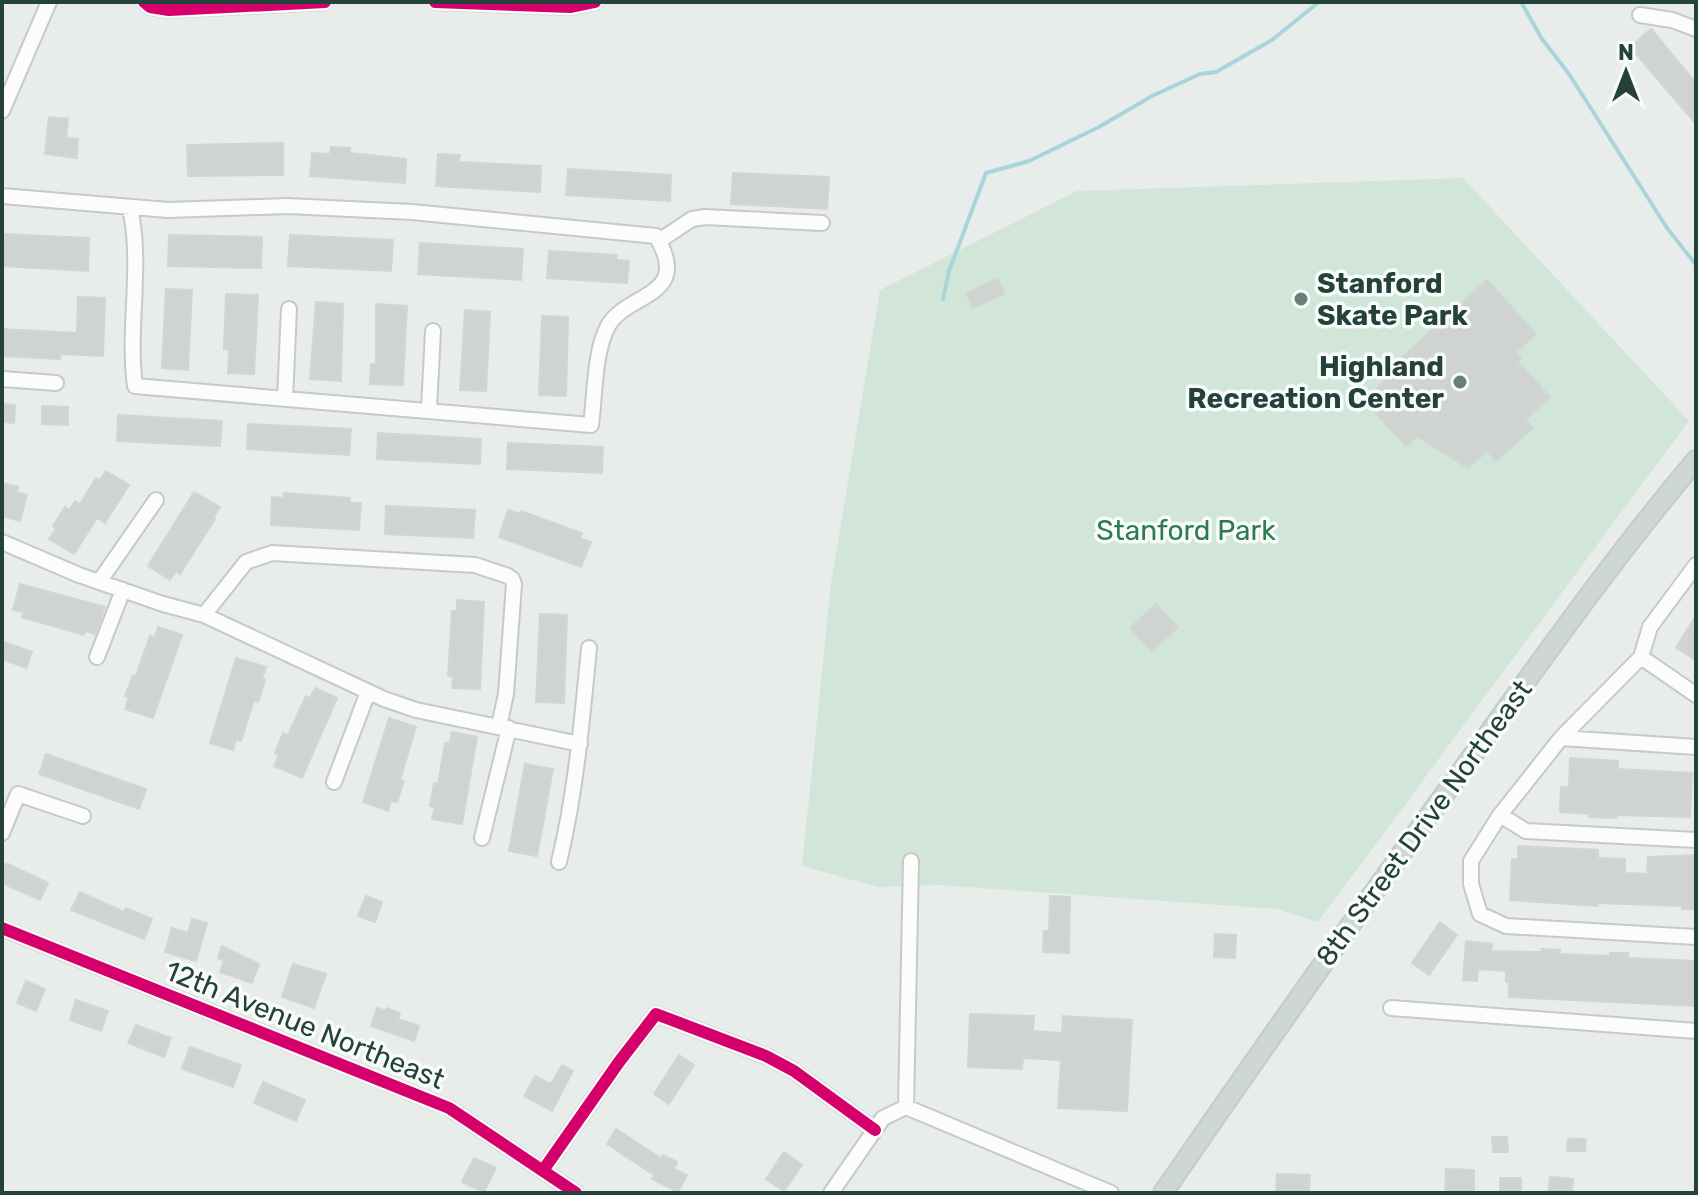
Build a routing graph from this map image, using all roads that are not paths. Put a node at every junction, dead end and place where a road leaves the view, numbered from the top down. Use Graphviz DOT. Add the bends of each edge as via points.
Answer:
graph roads {
  1 [pos="49,2"];
  2 [pos="144,2"];
  3 [pos="325,2"];
  4 [pos="435,2"];
  5 [pos="595,2"];
  6 [pos="485,3"];
  7 [pos="283,4"];
  8 [pos="1640,15"];
  9 [pos="1696,29"];
  10 [pos="2,72"];
  11 [pos="18,76"];
  12 [pos="2,111"];
  13 [pos="2,196"];
  14 [pos="130,208"];
  15 [pos="822,223"];
  16 [pos="659,241"];
  17 [pos="289,309"];
  18 [pos="433,331"];
  19 [pos="2,379"];
  20 [pos="56,383"];
  21 [pos="285,399"];
  22 [pos="429,409"];
  23 [pos="1696,460"];
  24 [pos="156,500"];
  25 [pos="2,542"];
  26 [pos="1696,565"];
  27 [pos="99,582"];
  28 [pos="1690,583"];
  29 [pos="123,590"];
  30 [pos="204,615"];
  31 [pos="589,648"];
  32 [pos="97,657"];
  33 [pos="1641,657"];
  34 [pos="368,692"];
  35 [pos="1696,695"];
  36 [pos="504,727"];
  37 [pos="1561,738"];
  38 [pos="580,744"];
  39 [pos="1696,747"];
  40 [pos="334,782"];
  41 [pos="1500,815"];
  42 [pos="83,816"];
  43 [pos="2,833"];
  44 [pos="482,838"];
  45 [pos="1696,840"];
  46 [pos="911,861"];
  47 [pos="559,862"];
  48 [pos="2,928"];
  49 [pos="1696,937"];
  50 [pos="1391,1008"];
  51 [pos="1696,1031"];
  52 [pos="906,1107"];
  53 [pos="875,1130"];
  54 [pos="544,1169"];
  55 [pos="576,1193"];
  56 [pos="831,1193"];
  57 [pos="1111,1193"];
  58 [pos="1163,1193"];
  1 -- 11 [label="street"];
  2 -- 7 [label="street" via="169,10"];
  3 -- 7 [label="street"];
  4 -- 6 [label="street"];
  5 -- 6 [label="street" via="571,7"];
  8 -- 9 [label="street"];
  10 -- 11 [label="street"];
  11 -- 12 [label="street"];
  13 -- 14 [label="street"];
  14 -- 16 [label="street" via="288,206 412,212 656,236"];
  14 -- 21 [label="street" via="135,231 135,386"];
  15 -- 16 [label="street" via="705,217 692,219"];
  16 -- 22 [label="street" via="666,257 664,278 651,294 613,319 603,339 591,425"];
  17 -- 21 [label="street"];
  18 -- 22 [label="street"];
  19 -- 20 [label="street"];
  21 -- 22 [label="street"];
  23 -- 58 [label="main road, 8th Street Drive Northeast" via="1558,637"];
  24 -- 27 [label="street"];
  25 -- 27 [label="street"];
  26 -- 28 [label="street"];
  27 -- 29 [label="street"];
  28 -- 33 [label="street" via="1650,627"];
  29 -- 30 [label="street"];
  29 -- 32 [label="street"];
  30 -- 34 [label="street"];
  30 -- 36 [label="street" via="246,562 272,553 475,565 508,576 514,584"];
  31 -- 38 [label="street"];
  33 -- 35 [label="street"];
  33 -- 37 [label="street"];
  34 -- 36 [label="street" via="416,710"];
  34 -- 40 [label="street"];
  36 -- 38 [label="street"];
  36 -- 44 [label="street"];
  37 -- 39 [label="street"];
  37 -- 41 [label="street"];
  38 -- 47 [label="street"];
  41 -- 45 [label="street" via="1526,831"];
  41 -- 49 [label="street" via="1471,861 1480,914 1506,926"];
  42 -- 43 [label="street" via="18,794"];
  46 -- 52 [label="street"];
  48 -- 54 [label="street, 12th Avenue Northeast" via="449,1108"];
  50 -- 51 [label="street"];
  52 -- 53 [label="street" via="883,1118"];
  52 -- 57 [label="street"];
  53 -- 54 [label="street" via="766,1056 656,1014"];
  53 -- 56 [label="street"];
  54 -- 55 [label="street, 12th Avenue Northeast"];
}
